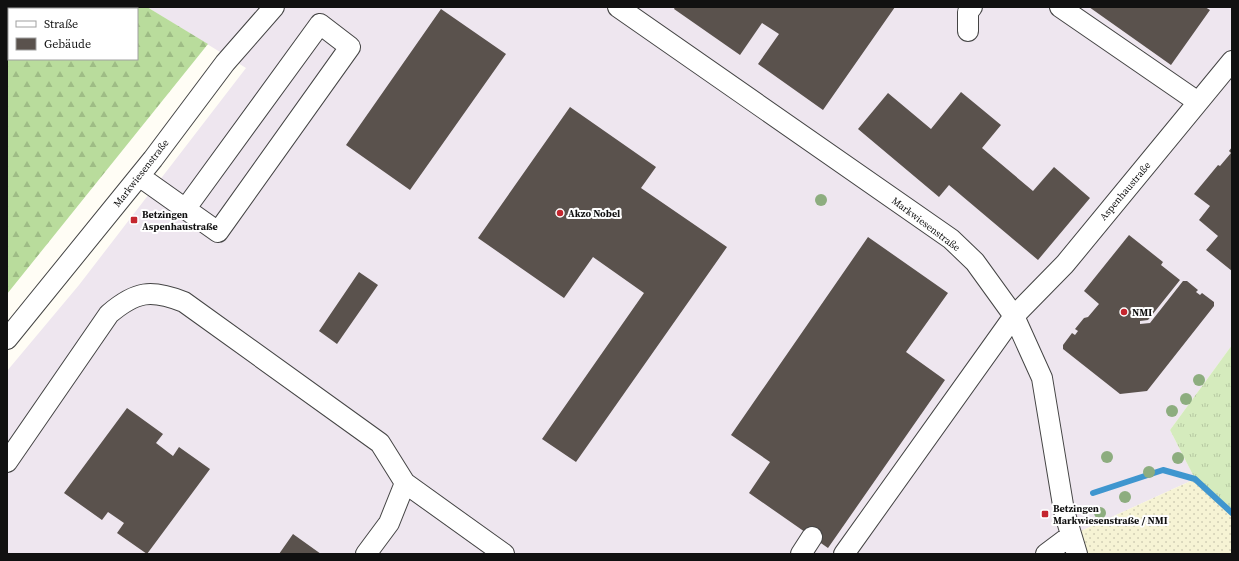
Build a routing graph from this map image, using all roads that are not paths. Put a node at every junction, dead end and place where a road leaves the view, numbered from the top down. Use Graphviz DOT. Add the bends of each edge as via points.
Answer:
graph roads {
  1 [pos="274,7"];
  2 [pos="618,7"];
  3 [pos="972,7"];
  4 [pos="1060,7"];
  5 [pos="968,31"];
  6 [pos="1232,61"];
  7 [pos="1198,102"];
  8 [pos="139,176"];
  9 [pos="186,208"];
  10 [pos="1014,316"];
  11 [pos="7,339"];
  12 [pos="7,462"];
  13 [pos="405,483"];
  14 [pos="812,537"];
  15 [pos="1074,545"];
  16 [pos="366,554"];
  17 [pos="504,554"];
  18 [pos="800,554"];
  19 [pos="844,554"];
  20 [pos="1046,554"];
  1 -- 8 [label="street, Markwiesenstraße" via="225,63"];
  2 -- 10 [label="street, Markwiesenstraße" via="951,239 975,262"];
  3 -- 5 [label="street" via="968,12"];
  4 -- 7 [label="street"];
  6 -- 7 [label="street, Aspenhaustraße"];
  7 -- 10 [label="street, Aspenhaustraße" via="1065,264"];
  8 -- 9 [label="street"];
  8 -- 11 [label="street, Markwiesenstraße"];
  9 -- 9 [label="street" via="218,232 350,47 320,24"];
  10 -- 15 [label="street, Markwiesenstraße" via="1042,378 1064,511"];
  10 -- 19 [label="street, Aspenhaustraße"];
  12 -- 13 [label="street" via="109,314 126,301 145,294 166,295 184,302 380,443"];
  13 -- 16 [label="street" via="389,523"];
  13 -- 17 [label="street"];
  14 -- 18 [label="street"];
  15 -- 20 [label="street"];
}
